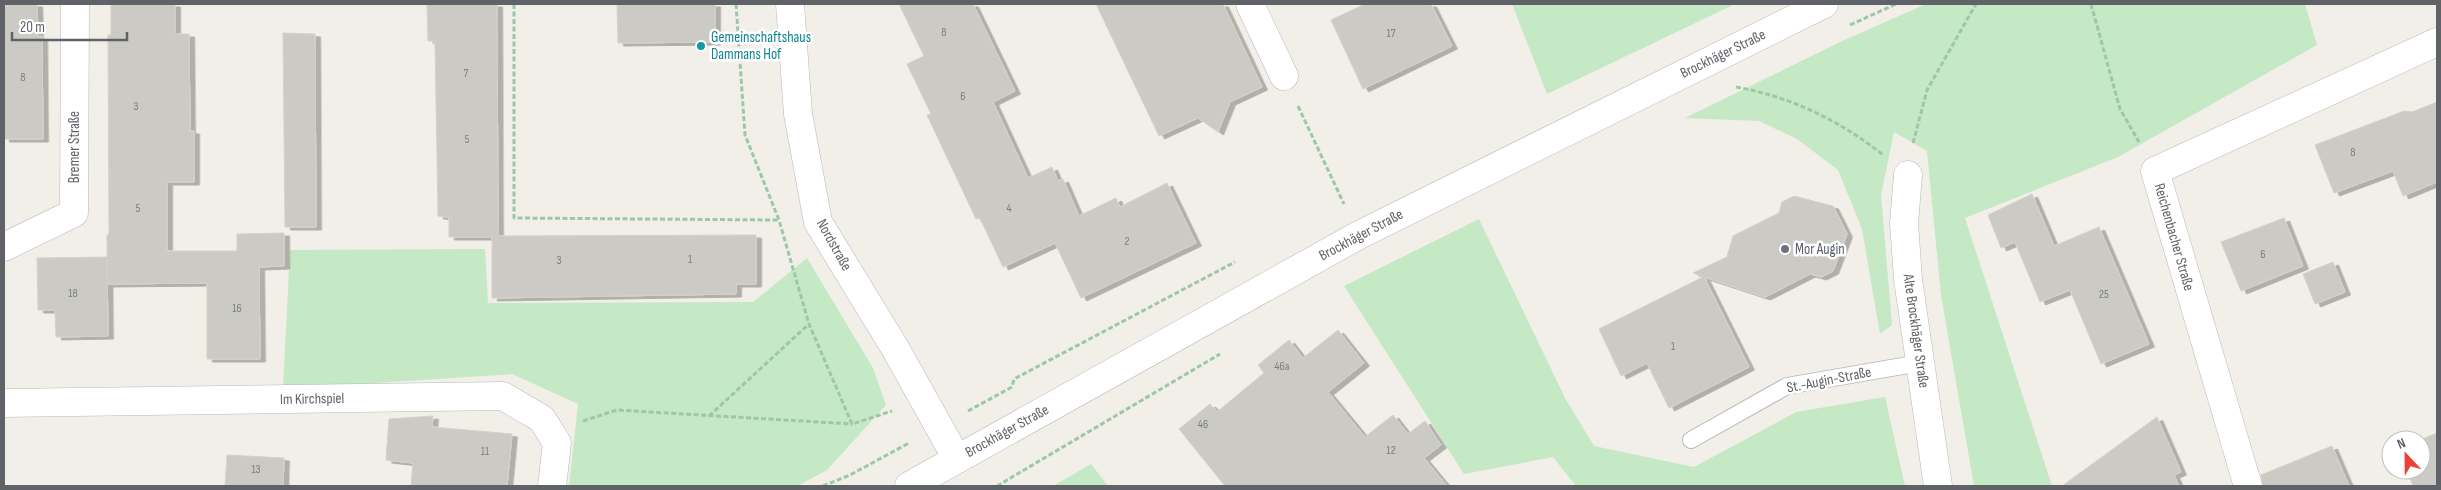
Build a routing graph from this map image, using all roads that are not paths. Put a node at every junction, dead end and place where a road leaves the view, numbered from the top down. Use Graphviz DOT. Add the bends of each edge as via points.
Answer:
graph roads {
  1 [pos="75,4"];
  2 [pos="790,4"];
  3 [pos="1250,4"];
  4 [pos="1824,4"];
  5 [pos="2437,42"];
  6 [pos="1284,76"];
  7 [pos="1908,174"];
  8 [pos="4,247"];
  9 [pos="1920,363"];
  10 [pos="4,403"];
  11 [pos="1690,440"];
  12 [pos="958,459"];
  13 [pos="552,486"];
  14 [pos="908,486"];
  15 [pos="1938,486"];
  16 [pos="2248,486"];
  1 -- 8 [label="street, Bremer Straße" via="74,213"];
  2 -- 12 [label="street, Nordstraße" via="798,114 818,222"];
  3 -- 6 [label="street"];
  4 -- 12 [label="street, Brockhäger Straße" via="1359,235"];
  5 -- 16 [label="street, Reichenbacher Straße" via="2155,171"];
  7 -- 9 [label="street, Alte Brockhäger Straße" via="1905,232"];
  9 -- 11 [label="lane, St.-Augin-Straße" via="1787,386"];
  9 -- 15 [label="street, Alte Brockhäger Straße"];
  10 -- 13 [label="street, Im Kirchspiel" via="503,396 542,419 557,443"];
  12 -- 14 [label="street, Brockhäger Straße"];
}
